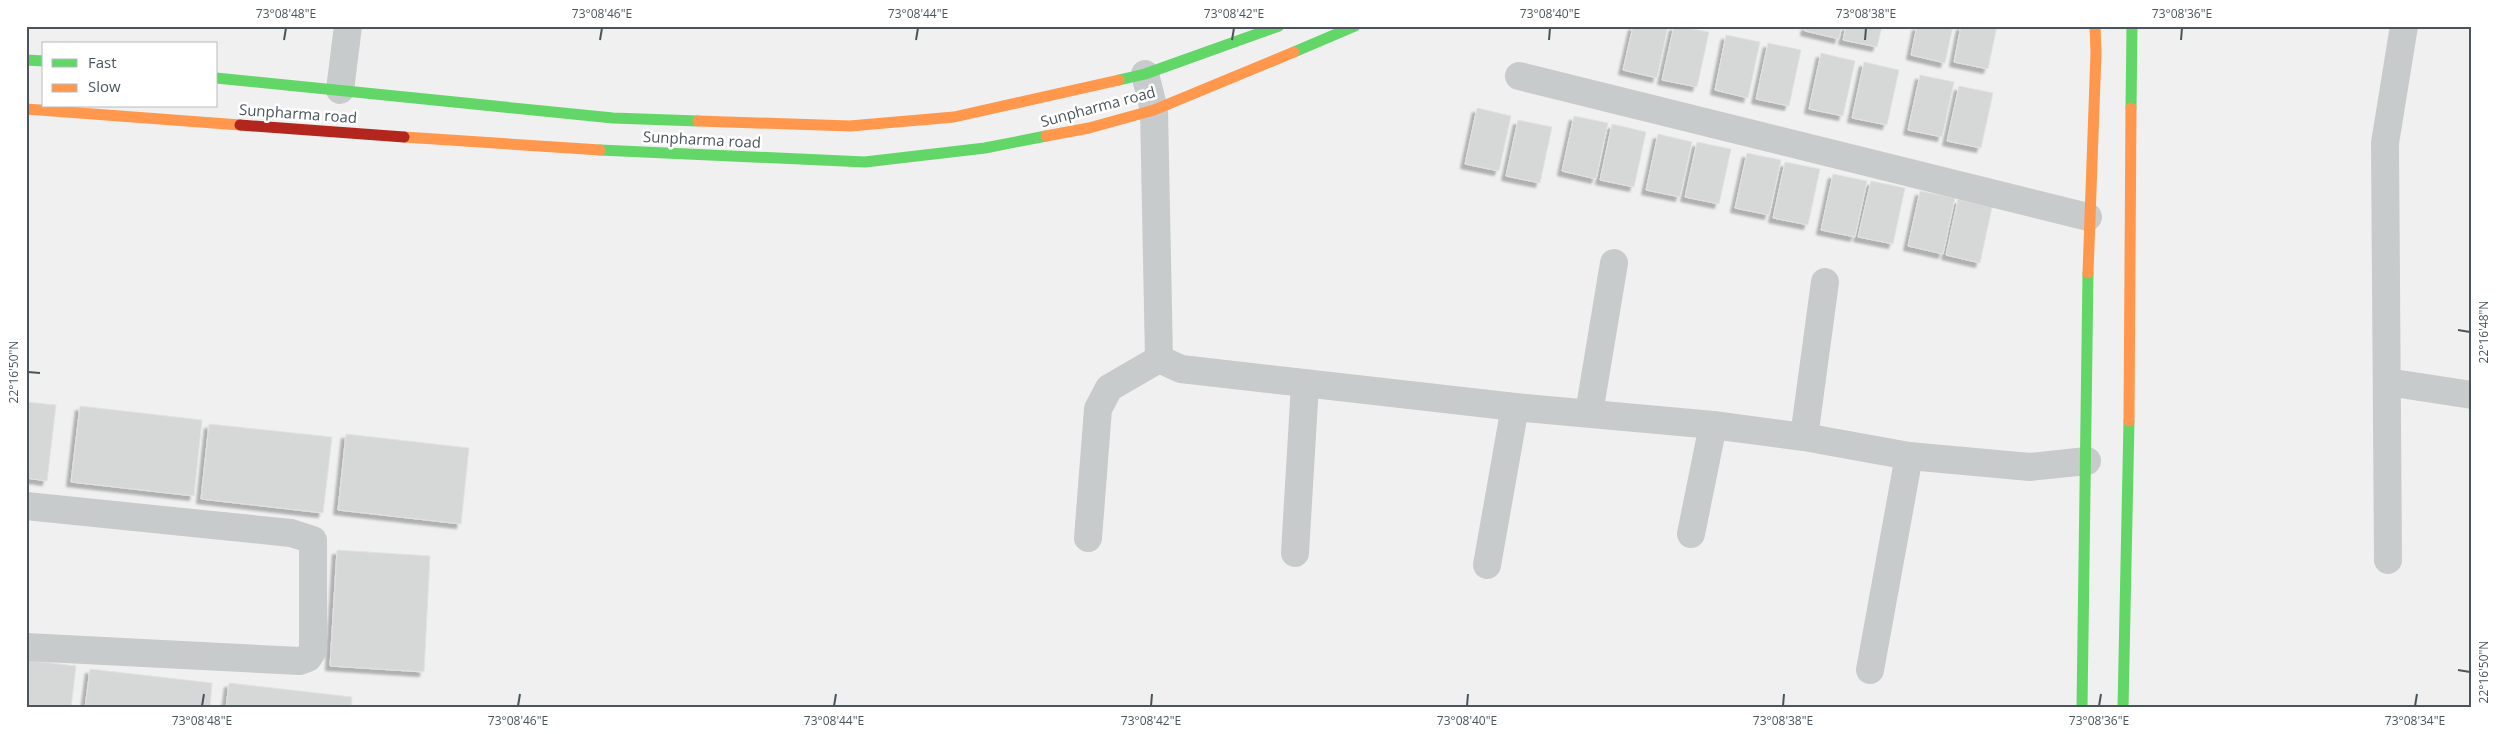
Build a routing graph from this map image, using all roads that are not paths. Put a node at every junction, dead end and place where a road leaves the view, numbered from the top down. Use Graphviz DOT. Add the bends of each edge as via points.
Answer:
graph roads {
  1 [pos="348,26"];
  2 [pos="1279,26"];
  3 [pos="1355,26"];
  4 [pos="2095,26"];
  5 [pos="2132,26"];
  6 [pos="2404,26"];
  7 [pos="26,60"];
  8 [pos="42,61"];
  9 [pos="1145,74"];
  10 [pos="1519,76"];
  11 [pos="218,78"];
  12 [pos="340,90"];
  13 [pos="26,109"];
  14 [pos="1154,110"];
  15 [pos="2088,217"];
  16 [pos="1614,263"];
  17 [pos="1825,282"];
  18 [pos="1159,358"];
  19 [pos="2387,382"];
  20 [pos="1305,384"];
  21 [pos="2472,395"];
  22 [pos="1515,407"];
  23 [pos="1589,413"];
  24 [pos="1713,425"];
  25 [pos="1804,436"];
  26 [pos="1909,456"];
  27 [pos="2087,462"];
  28 [pos="26,506"];
  29 [pos="1691,534"];
  30 [pos="1088,538"];
  31 [pos="1295,553"];
  32 [pos="2388,560"];
  33 [pos="1487,565"];
  34 [pos="26,647"];
  35 [pos="1870,670"];
  36 [pos="2082,708"];
  37 [pos="2123,708"];
  1 -- 12 [label="street"];
  2 -- 9 [label="street, Sunpharma road"];
  3 -- 14 [label="street, Sunpharma road"];
  4 -- 15 [label="street"];
  5 -- 37 [label="street"];
  6 -- 19 [label="street" via="2385,143"];
  7 -- 8 [label="street"];
  9 -- 12 [label="street, Sunpharma road" via="954,117 850,126 613,118"];
  9 -- 14 [label="street"];
  10 -- 15 [label="street"];
  11 -- 12 [label="street, Sunpharma road"];
  13 -- 14 [label="street, Sunpharma road" via="536,147 865,162 985,148 1088,128"];
  14 -- 18 [label="street"];
  15 -- 27 [label="street"];
  16 -- 23 [label="street"];
  17 -- 25 [label="street"];
  18 -- 20 [label="street" via="1181,369"];
  18 -- 30 [label="street" via="1109,388 1098,409"];
  19 -- 21 [label="street"];
  19 -- 32 [label="street"];
  20 -- 22 [label="street"];
  20 -- 31 [label="street"];
  22 -- 23 [label="street"];
  22 -- 33 [label="street"];
  23 -- 24 [label="street"];
  24 -- 25 [label="street"];
  24 -- 29 [label="street"];
  25 -- 26 [label="street"];
  26 -- 27 [label="street" via="2030,467"];
  26 -- 35 [label="street"];
  27 -- 36 [label="street"];
  28 -- 34 [label="street" via="291,533 314,540 313,650 308,658 300,661"];
}
